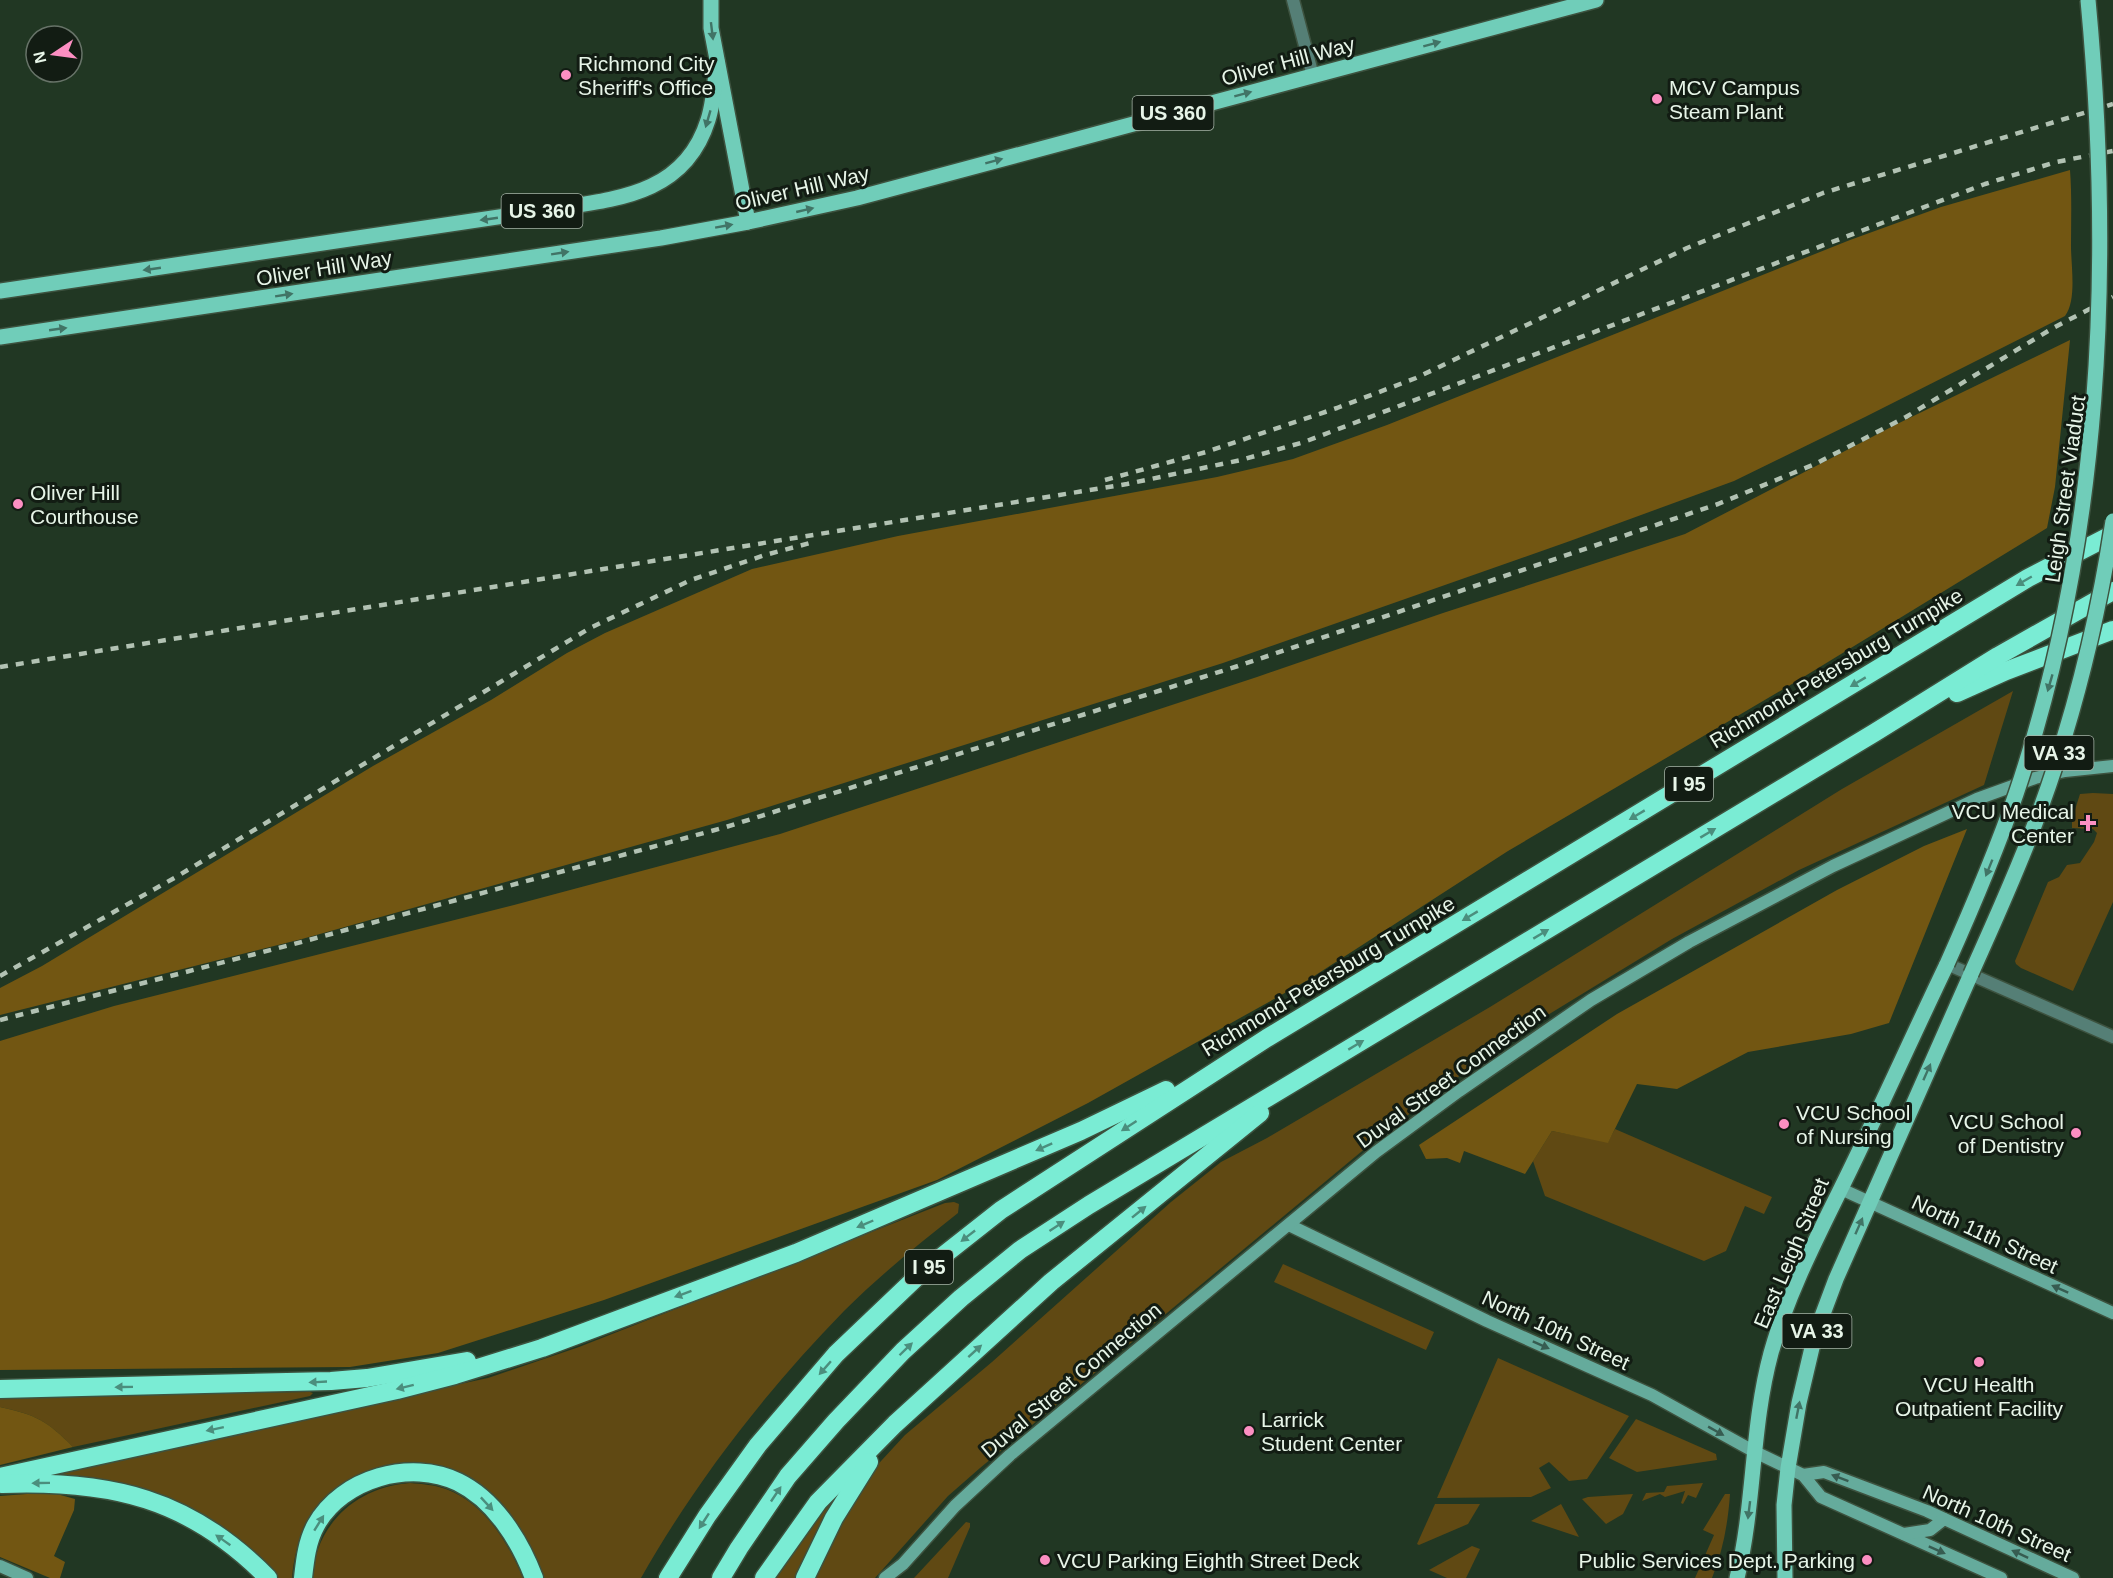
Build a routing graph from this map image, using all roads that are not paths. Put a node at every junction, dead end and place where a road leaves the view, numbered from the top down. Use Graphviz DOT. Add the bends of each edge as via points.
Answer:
graph roads {
  1 [pos="711,0"];
  2 [pos="1293,0"];
  3 [pos="1596,0"];
  4 [pos="2088,0"];
  5 [pos="717,61"];
  6 [pos="1313,76"];
  7 [pos="748,222"];
  8 [pos="0,291"];
  9 [pos="0,337"];
  10 [pos="2113,521"];
  11 [pos="2113,534"];
  12 [pos="2113,591"];
  13 [pos="2113,630"];
  14 [pos="1874,733"];
  15 [pos="2113,766"];
  16 [pos="1947,964"];
  17 [pos="1971,975"];
  18 [pos="2113,1037"];
  19 [pos="1267,1038"];
  20 [pos="1306,1075"];
  21 [pos="1840,1189"];
  22 [pos="1870,1202"];
  23 [pos="1289,1225"];
  24 [pos="2113,1313"];
  25 [pos="542,1348"];
  26 [pos="0,1389"];
  27 [pos="895,1424"];
  28 [pos="1755,1452"];
  29 [pos="1788,1467"];
  30 [pos="1803,1475"];
  31 [pos="0,1477"];
  32 [pos="0,1484"];
  33 [pos="1944,1519"];
  34 [pos="1903,1534"];
  35 [pos="903,1564"];
  36 [pos="0,1566"];
  37 [pos="27,1578"];
  38 [pos="268,1578"];
  39 [pos="303,1578"];
  40 [pos="534,1578"];
  41 [pos="668,1578"];
  42 [pos="722,1578"];
  43 [pos="764,1578"];
  44 [pos="805,1578"];
  45 [pos="885,1578"];
  46 [pos="894,1578"];
  47 [pos="1737,1578"];
  48 [pos="1785,1578"];
  49 [pos="2001,1578"];
  50 [pos="2073,1578"];
  1 -- 5 [label="main road, US 360, one-way"];
  2 -- 6 [label="street"];
  6 -- 3 [label="main road, Oliver Hill Way / US 360, one-way"];
  4 -- 16 [label="main road, Leigh Street Viaduct / VA 33, one-way, bridge" via="2099,90 2107,219 2104,350 2091,481 2069,607 2036,732 1992,861"];
  5 -- 7 [label="main road"];
  5 -- 8 [label="main road, Oliver Hill Way / US 360, one-way" via="709,118 697,145 677,170 634,194"];
  7 -- 6 [label="main road, Oliver Hill Way / US 360, one-way" via="857,198"];
  9 -- 7 [label="main road, Oliver Hill Way / US 360, one-way"];
  10 -- 17 [label="main road, VA 33, bridge" via="2086,654 2051,780"];
  11 -- 19 [label="highway, Richmond-Petersburg Turnpike / I 95, one-way" via="2028,578"];
  12 -- 14 [label="highway, I 95"];
  13 -- 14 [label="highway" via="2006,671"];
  20 -- 14 [label="highway, I 95, one-way"];
  15 -- 23 [label="street, Duval Street Connection" via="2065,771 1986,795 1833,866 1689,942 1590,1000 1469,1084 1376,1152"];
  16 -- 17 [label="street"];
  16 -- 21 [label="main road, East Leigh Street / VA 33"];
  17 -- 18 [label="street"];
  22 -- 17 [label="main road, VA 33, one-way"];
  19 -- 25 [label="highway, one-way" via="1081,1131 944,1191 796,1253"];
  19 -- 41 [label="highway, Richmond-Petersburg Turnpike / I 95, one-way" via="1001,1210 921,1273 837,1354 758,1445"];
  27 -- 20 [label="highway, one-way" via="1051,1282"];
  42 -- 20 [label="highway, I 95, one-way" via="802,1460 903,1351 961,1298 1020,1250 1089,1205"];
  21 -- 22 [label="street, North 11th Street"];
  21 -- 28 [label="main road, East Leigh Street / VA 33" via="1780,1324 1766,1376"];
  24 -- 22 [label="street, North 11th Street, one-way"];
  29 -- 22 [label="main road, VA 33, one-way" via="1815,1335"];
  23 -- 28 [label="street, North 10th Street, one-way" via="1652,1395"];
  23 -- 35 [label="street, Duval Street Connection" via="1010,1455 955,1506"];
  25 -- 26 [label="highway, one-way" via="331,1381"];
  25 -- 31 [label="highway, one-way" via="408,1387"];
  27 -- 43 [label="highway" via="818,1502"];
  27 -- 44 [label="highway" via="851,1488"];
  28 -- 29 [label="street, North 10th Street"];
  28 -- 47 [label="main road, East Leigh Street / VA 33, one-way"];
  29 -- 30 [label="street, North 10th Street"];
  29 -- 48 [label="main road, VA 33"];
  33 -- 30 [label="street, North 10th Street, one-way" via="1824,1472"];
  30 -- 34 [label="street, North 10th Street" via="1821,1497"];
  38 -- 32 [label="highway, one-way" via="223,1539 184,1515 149,1500 77,1484"];
  33 -- 34 [label="street" via="1930,1530"];
  50 -- 33 [label="street, North 10th Street, one-way"];
  34 -- 49 [label="street, North 10th Street, one-way"];
  35 -- 45 [label="street, Duval Street Connection"];
  35 -- 46 [label="street, Duval Street Connection"];
  36 -- 37 [label="street"];
  39 -- 40 [label="highway, one-way" via="309,1541 317,1524 340,1497 371,1480 423,1472 458,1482 483,1498 517,1542"];
}
